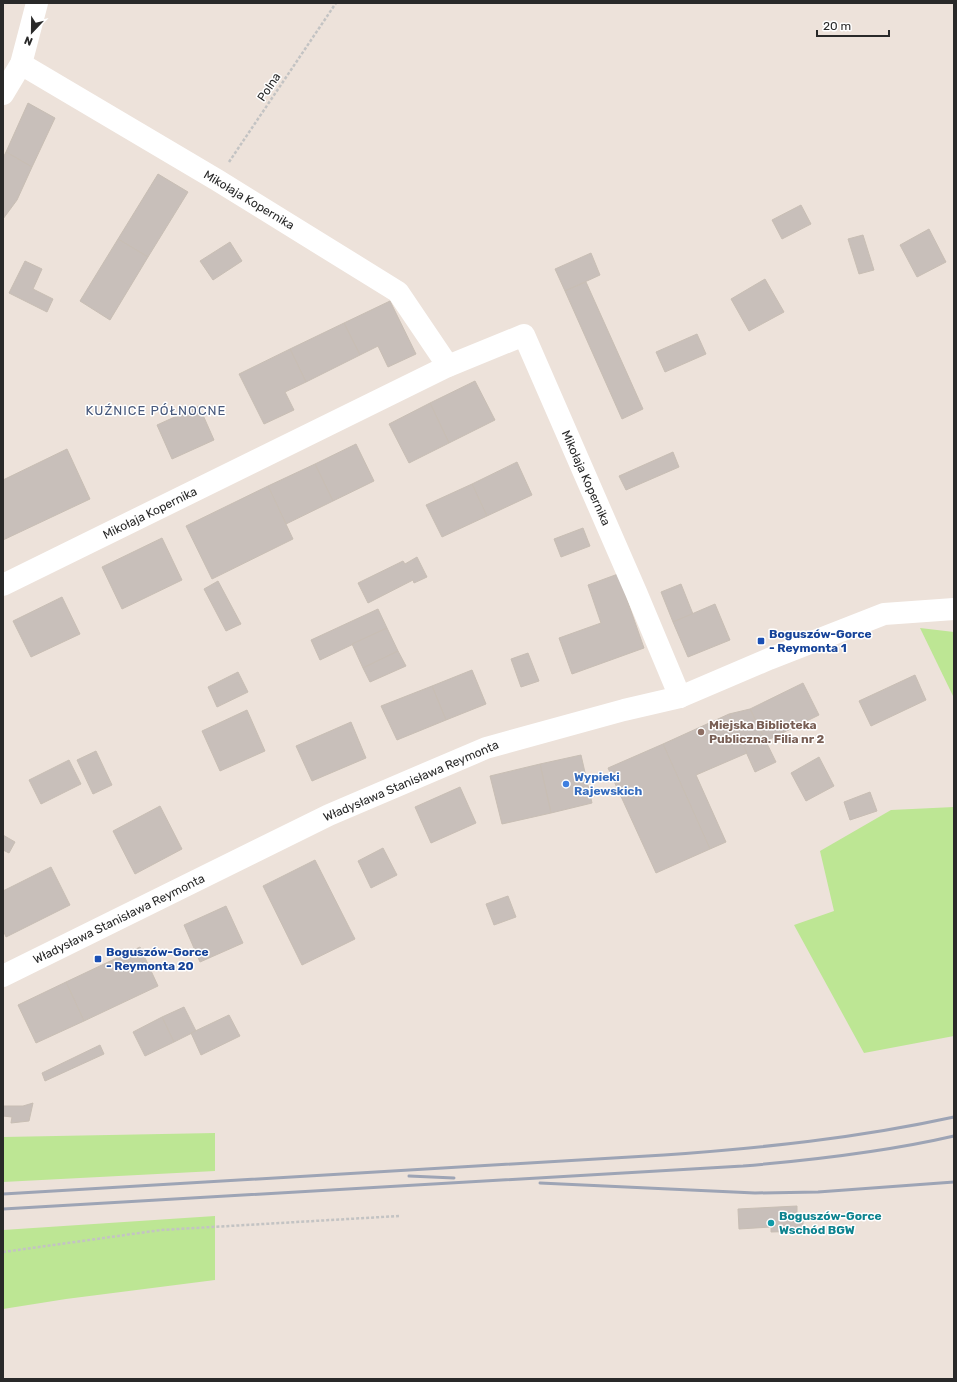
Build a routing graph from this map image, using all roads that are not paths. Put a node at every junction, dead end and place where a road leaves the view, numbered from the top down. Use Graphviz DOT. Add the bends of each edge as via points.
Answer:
graph roads {
  1 [pos="37,3"];
  2 [pos="21,64"];
  3 [pos="3,94"];
  4 [pos="448,366"];
  5 [pos="3,585"];
  6 [pos="954,609"];
  7 [pos="680,696"];
  8 [pos="3,976"];
  1 -- 2 [label="street"];
  2 -- 3 [label="street"];
  2 -- 4 [label="street, Mikołaja Kopernika" via="217,180 398,292"];
  4 -- 5 [label="street, Mikołaja Kopernika"];
  4 -- 7 [label="street, Mikołaja Kopernika" via="524,335"];
  6 -- 7 [label="street, Władysława Stanisława Reymonta" via="884,614"];
  7 -- 8 [label="street, Władysława Stanisława Reymonta" via="486,748 329,815"];
}
